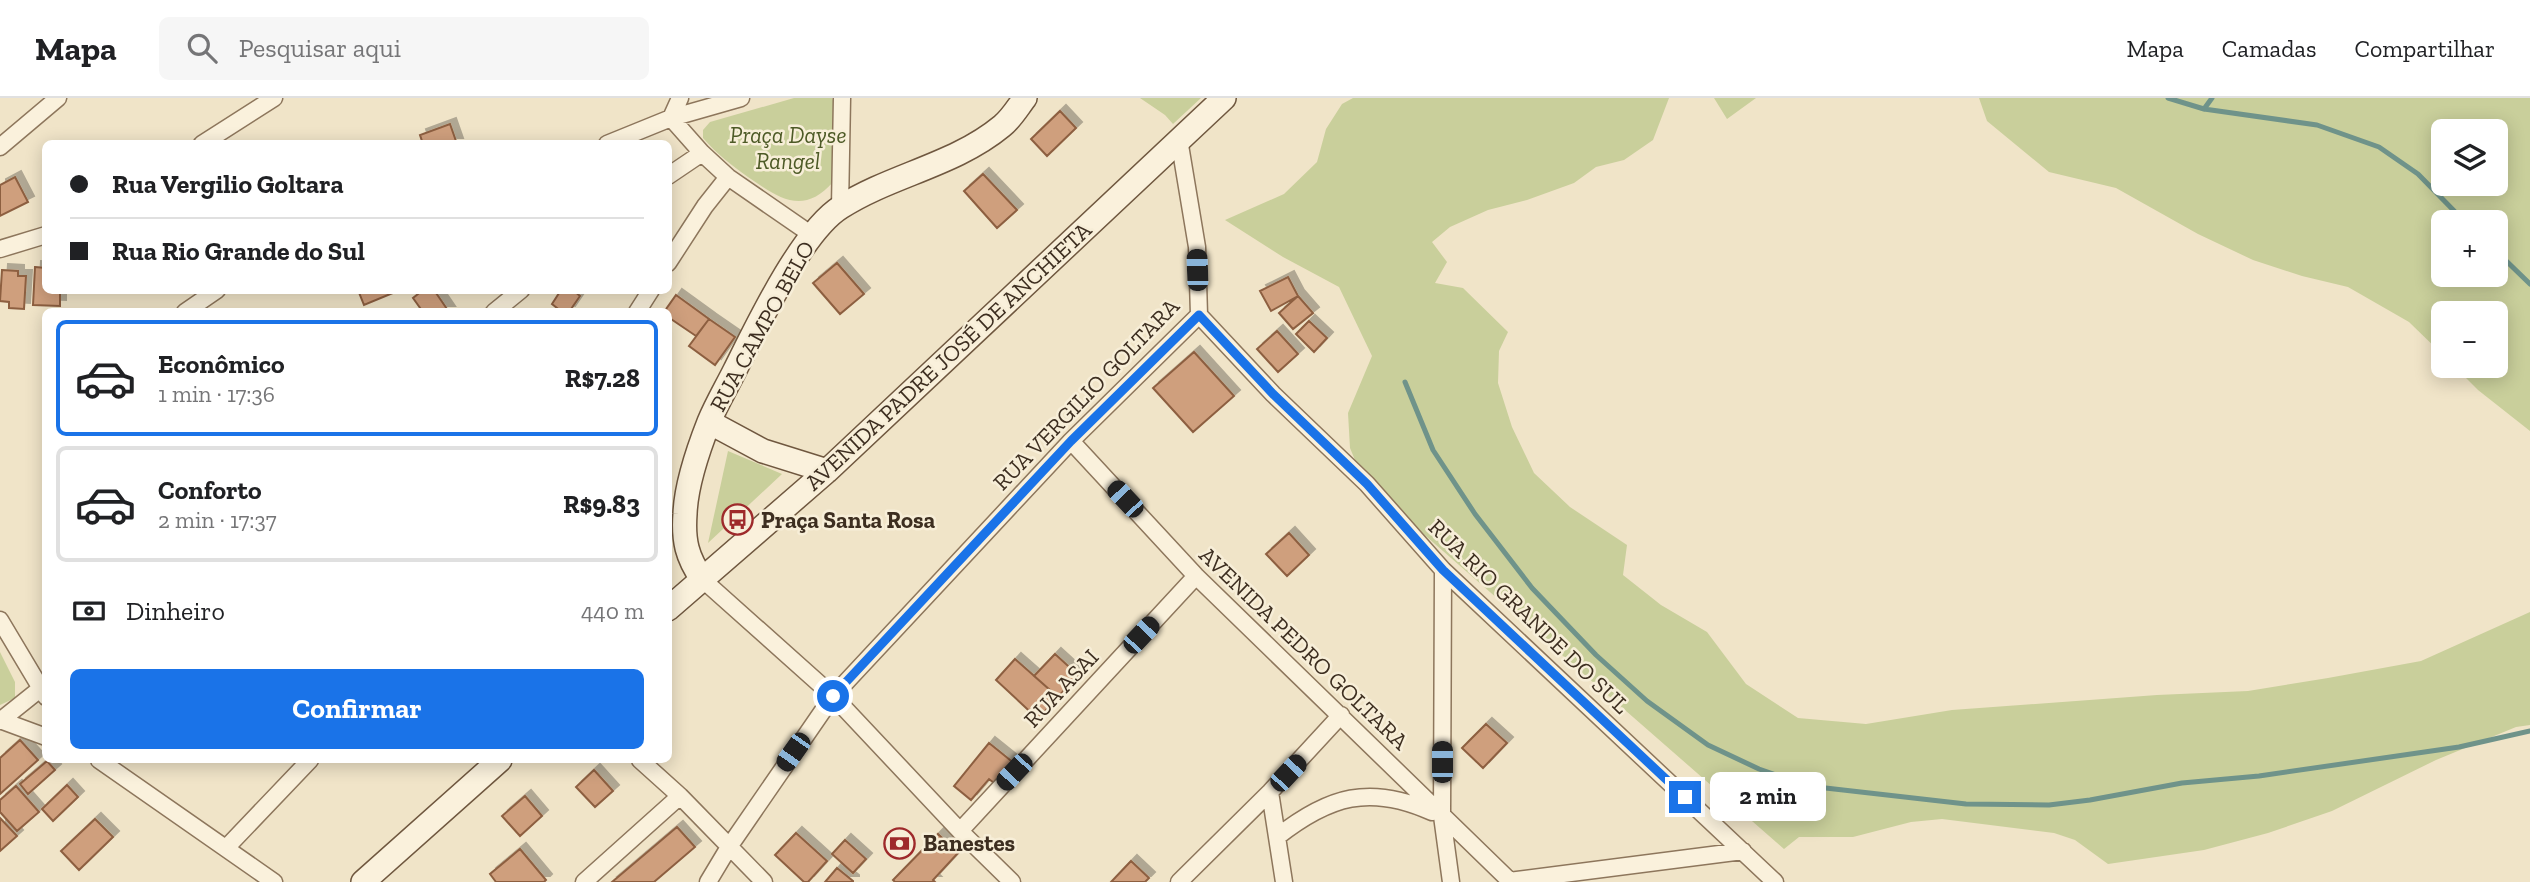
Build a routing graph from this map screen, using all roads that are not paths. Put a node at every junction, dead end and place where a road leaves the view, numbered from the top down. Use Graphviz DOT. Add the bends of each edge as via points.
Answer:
graph roads {
  1 [pos="58,98"];
  2 [pos="274,98"];
  3 [pos="680,98"];
  4 [pos="741,98"];
  5 [pos="842,98"];
  6 [pos="1026,98"];
  7 [pos="1224,98"];
  8 [pos="671,118"];
  9 [pos="1179,139"];
  10 [pos="208,140"];
  11 [pos="617,140"];
  12 [pos="0,147"];
  13 [pos="702,153"];
  14 [pos="672,173"];
  15 [pos="729,177"];
  16 [pos="840,207"];
  17 [pos="812,235"];
  18 [pos="42,236"];
  19 [pos="0,249"];
  20 [pos="672,257"];
  21 [pos="211,294"];
  22 [pos="516,294"];
  23 [pos="191,308"];
  24 [pos="499,308"];
  25 [pos="1199,315"];
  26 [pos="709,422"];
  27 [pos="1071,441"];
  28 [pos="827,471"];
  29 [pos="1443,570"];
  30 [pos="1196,576"];
  31 [pos="702,579"];
  32 [pos="672,605"];
  33 [pos="0,620"];
  34 [pos="42,691"];
  35 [pos="42,694"];
  36 [pos="833,696"];
  37 [pos="1341,715"];
  38 [pos="0,720"];
  39 [pos="42,736"];
  40 [pos="103,763"];
  41 [pos="307,763"];
  42 [pos="497,763"];
  43 [pos="643,763"];
  44 [pos="1270,792"];
  45 [pos="680,796"];
  46 [pos="1442,816"];
  47 [pos="960,831"];
  48 [pos="1277,837"];
  49 [pos="227,847"];
  50 [pos="729,847"];
  51 [pos="1743,851"];
  52 [pos="1510,881"];
  53 [pos="274,882"];
  54 [pos="363,882"];
  55 [pos="584,882"];
  56 [pos="708,882"];
  57 [pos="764,882"];
  58 [pos="1012,882"];
  59 [pos="1179,882"];
  60 [pos="1284,882"];
  61 [pos="1451,882"];
  62 [pos="1775,882"];
  1 -- 12 [label="street"];
  2 -- 10 [label="street"];
  3 -- 8 [label="street"];
  4 -- 8 [label="street"];
  5 -- 16 [label="street"];
  6 -- 16 [label="main road, RUA CAMPO BELO" via="1004,125 977,144"];
  7 -- 9 [label="main road, AVENIDA PADRE JOSÉ DE ANCHIETA"];
  8 -- 11 [label="street"];
  8 -- 13 [label="street"];
  9 -- 25 [label="street, RUA VERGILIO GOLTARA" via="1197,247"];
  9 -- 28 [label="main road, AVENIDA PADRE JOSÉ DE ANCHIETA"];
  13 -- 14 [label="street"];
  13 -- 15 [label="street"];
  15 -- 17 [label="street"];
  15 -- 20 [label="street"];
  16 -- 17 [label="main road, RUA CAMPO BELO"];
  17 -- 26 [label="main road, RUA CAMPO BELO"];
  18 -- 19 [label="street"];
  21 -- 23 [label="street"];
  22 -- 24 [label="street"];
  25 -- 27 [label="street, RUA VERGILIO GOLTARA"];
  25 -- 29 [label="street, RUA RIO GRANDE DO SUL" via="1367,484"];
  26 -- 28 [label="main road, RUA CAMPO BELO" via="763,451"];
  26 -- 31 [label="main road, RUA CAMPO BELO" via="685,512 690,561"];
  27 -- 30 [label="street, AVENIDA PEDRO GOLTARA"];
  27 -- 36 [label="street, RUA VERGILIO GOLTARA"];
  28 -- 31 [label="main road, AVENIDA PADRE JOSÉ DE ANCHIETA"];
  29 -- 46 [label="street"];
  29 -- 51 [label="street, RUA RIO GRANDE DO SUL"];
  30 -- 37 [label="street, AVENIDA PEDRO GOLTARA"];
  30 -- 47 [label="street, RUA ASAI"];
  31 -- 32 [label="main road, AVENIDA PADRE JOSÉ DE ANCHIETA"];
  31 -- 36 [label="street"];
  33 -- 34 [label="street"];
  35 -- 38 [label="street"];
  36 -- 47 [label="street"];
  36 -- 50 [label="street, RUA VERGILIO GOLTARA"];
  37 -- 44 [label="street"];
  37 -- 46 [label="street, AVENIDA PEDRO GOLTARA"];
  38 -- 39 [label="street"];
  40 -- 49 [label="street"];
  41 -- 49 [label="street"];
  42 -- 54 [label="main road"];
  43 -- 45 [label="street"];
  44 -- 48 [label="street"];
  44 -- 59 [label="street"];
  45 -- 50 [label="street"];
  45 -- 55 [label="street"];
  46 -- 48 [label="street" via="1409,802 1374,796 1350,799 1305,815"];
  46 -- 52 [label="street, AVENIDA PEDRO GOLTARA"];
  46 -- 61 [label="street"];
  47 -- 58 [label="street"];
  48 -- 60 [label="street"];
  49 -- 53 [label="street"];
  50 -- 56 [label="street, RUA VERGILIO GOLTARA"];
  50 -- 57 [label="street"];
  51 -- 52 [label="street"];
  51 -- 62 [label="street, RUA RIO GRANDE DO SUL"];
}
